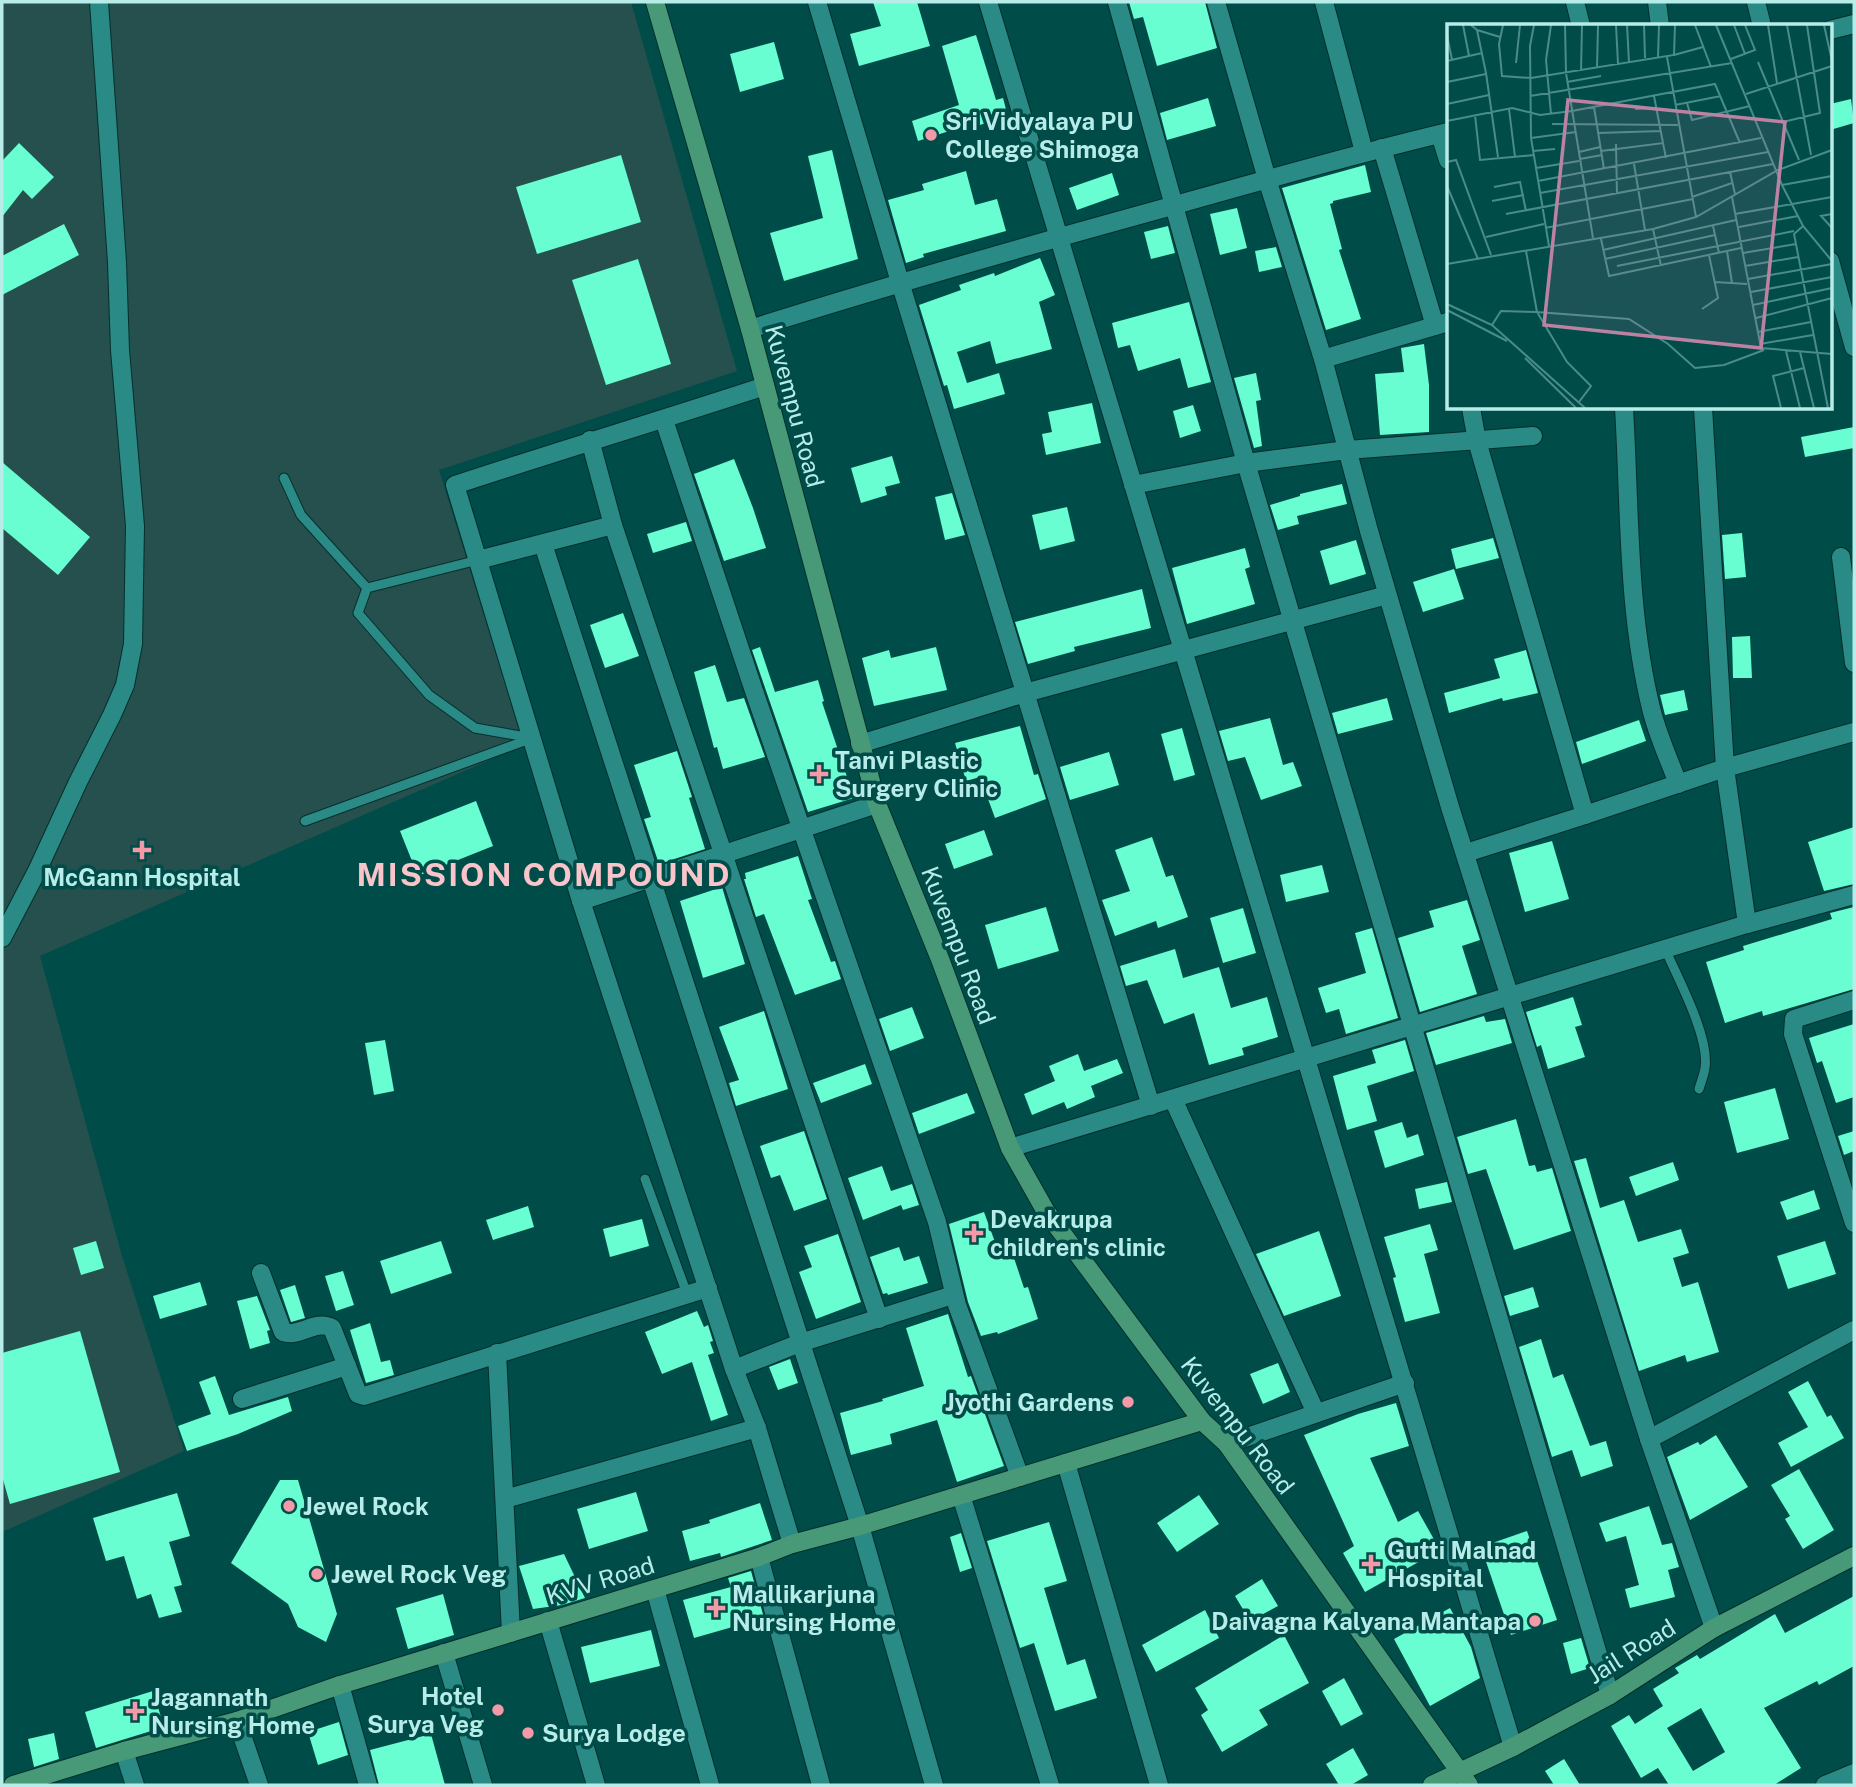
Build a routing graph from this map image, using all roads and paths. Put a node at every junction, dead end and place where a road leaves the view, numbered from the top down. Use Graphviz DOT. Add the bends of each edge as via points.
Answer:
graph roads {
  1 [pos="99,2"];
  2 [pos="655,2"];
  3 [pos="817,2"];
  4 [pos="988,2"];
  5 [pos="1117,2"];
  6 [pos="1216,2"];
  7 [pos="1324,2"];
  8 [pos="1575,2"];
  9 [pos="1657,2"];
  10 [pos="1756,2"];
  11 [pos="1580,24"];
  12 [pos="1660,24"];
  13 [pos="1762,24"];
  14 [pos="1854,24"];
  15 [pos="1832,30"];
  16 [pos="1444,132"];
  17 [pos="1382,148"];
  18 [pos="1364,152"];
  19 [pos="1447,153"];
  20 [pos="1267,179"];
  21 [pos="1173,205"];
  22 [pos="1057,237"];
  23 [pos="1832,268"];
  24 [pos="900,282"];
  25 [pos="1442,324"];
  26 [pos="750,329"];
  27 [pos="1854,347"];
  28 [pos="1323,359"];
  29 [pos="765,386"];
  30 [pos="1471,410"];
  31 [pos="1624,410"];
  32 [pos="1703,410"];
  33 [pos="664,420"];
  34 [pos="1533,436"];
  35 [pos="590,440"];
  36 [pos="1477,441"];
  37 [pos="1347,450"];
  38 [pos="1247,463"];
  39 [pos="284,478"];
  40 [pos="1133,485"];
  41 [pos="613,525"];
  42 [pos="543,544"];
  43 [pos="1841,557"];
  44 [pos="478,560"];
  45 [pos="367,588"];
  46 [pos="1387,595"];
  47 [pos="1293,621"];
  48 [pos="1183,651"];
  49 [pos="1854,663"];
  50 [pos="1025,693"];
  51 [pos="1854,732"];
  52 [pos="532,738"];
  53 [pos="860,744"];
  54 [pos="1725,768"];
  55 [pos="1678,784"];
  56 [pos="877,804"];
  57 [pos="1585,815"];
  58 [pos="305,821"];
  59 [pos="802,830"];
  60 [pos="1466,853"];
  61 [pos="723,854"];
  62 [pos="649,879"];
  63 [pos="1854,895"];
  64 [pos="582,901"];
  65 [pos="1747,924"];
  66 [pos="2,938"];
  67 [pos="1665,949"];
  68 [pos="1509,997"];
  69 [pos="1854,1000"];
  70 [pos="1414,1026"];
  71 [pos="1307,1058"];
  72 [pos="1699,1089"];
  73 [pos="1173,1099"];
  74 [pos="1151,1106"];
  75 [pos="1010,1149"];
  76 [pos="645,1179"];
  77 [pos="1854,1223"];
  78 [pos="261,1273"];
  79 [pos="708,1287"];
  80 [pos="687,1294"];
  81 [pos="953,1295"];
  82 [pos="879,1319"];
  83 [pos="1854,1330"];
  84 [pos="800,1343"];
  85 [pos="497,1353"];
  86 [pos="347,1366"];
  87 [pos="734,1369"];
  88 [pos="1405,1383"];
  89 [pos="242,1399"];
  90 [pos="1316,1413"];
  91 [pos="1202,1421"];
  92 [pos="757,1428"];
  93 [pos="1650,1438"];
  94 [pos="1227,1444"];
  95 [pos="1066,1463"];
  96 [pos="1020,1477"];
  97 [pos="961,1495"];
  98 [pos="505,1499"];
  99 [pos="860,1526"];
  100 [pos="792,1544"];
  101 [pos="1854,1556"];
  102 [pos="758,1557"];
  103 [pos="655,1589"];
  104 [pos="548,1622"];
  105 [pos="1714,1628"];
  106 [pos="511,1633"];
  107 [pos="444,1653"];
  108 [pos="340,1685"];
  109 [pos="1610,1695"];
  110 [pos="237,1721"];
  111 [pos="1513,1747"];
  112 [pos="124,1751"];
  113 [pos="1854,1773"];
  114 [pos="1465,1779"];
  115 [pos="34,1782"];
  116 [pos="13,1785"];
  117 [pos="135,1785"];
  118 [pos="259,1785"];
  119 [pos="368,1785"];
  120 [pos="484,1785"];
  121 [pos="596,1785"];
  122 [pos="710,1785"];
  123 [pos="821,1785"];
  124 [pos="934,1785"];
  125 [pos="1049,1785"];
  126 [pos="1159,1785"];
  127 [pos="1432,1785"];
  128 [pos="1825,1785"];
  1 -- 66 [label="street" via="135,526 133,643 125,685 112,715"];
  2 -- 26 [label="main road, Kuvempu Road"];
  3 -- 24 [label="street"];
  4 -- 22 [label="street"];
  5 -- 21 [label="street"];
  6 -- 20 [label="street"];
  7 -- 18 [label="street"];
  8 -- 11 [label="street"];
  9 -- 12 [label="street"];
  10 -- 13 [label="street"];
  14 -- 15 [label="street"];
  16 -- 17 [label="street"];
  16 -- 19 [label="street"];
  17 -- 18 [label="street"];
  17 -- 25 [label="street"];
  18 -- 20 [label="street"];
  20 -- 21 [label="street"];
  20 -- 28 [label="street"];
  21 -- 22 [label="street"];
  21 -- 38 [label="street"];
  22 -- 24 [label="street"];
  22 -- 40 [label="street"];
  23 -- 27 [label="street"];
  24 -- 26 [label="street"];
  24 -- 50 [label="street"];
  25 -- 28 [label="street"];
  26 -- 29 [label="main road, Kuvempu Road"];
  28 -- 37 [label="street"];
  29 -- 33 [label="street"];
  29 -- 53 [label="main road, Kuvempu Road"];
  30 -- 36 [label="street"];
  31 -- 55 [label="street" via="1628,531 1641,653 1651,710"];
  32 -- 54 [label="street"];
  33 -- 35 [label="street"];
  33 -- 59 [label="street"];
  34 -- 36 [label="street"];
  35 -- 41 [label="street"];
  35 -- 44 [label="street" via="455,485"];
  36 -- 37 [label="street"];
  36 -- 57 [label="street"];
  37 -- 38 [label="street"];
  37 -- 46 [label="street"];
  38 -- 40 [label="street"];
  38 -- 47 [label="street"];
  39 -- 45 [label="lane" via="300,515"];
  40 -- 48 [label="street"];
  41 -- 42 [label="street"];
  41 -- 61 [label="street"];
  42 -- 44 [label="street"];
  42 -- 62 [label="street"];
  43 -- 49 [label="street"];
  44 -- 45 [label="lane"];
  44 -- 52 [label="street"];
  45 -- 52 [label="lane" via="358,613 429,695 475,728"];
  46 -- 47 [label="street"];
  46 -- 60 [label="street"];
  47 -- 48 [label="street"];
  47 -- 70 [label="street"];
  48 -- 50 [label="street"];
  48 -- 71 [label="street"];
  50 -- 53 [label="street"];
  50 -- 74 [label="street"];
  51 -- 54 [label="street"];
  52 -- 58 [label="lane"];
  52 -- 64 [label="street"];
  53 -- 56 [label="main road, Kuvempu Road"];
  54 -- 55 [label="street"];
  54 -- 65 [label="street"];
  55 -- 57 [label="street"];
  56 -- 59 [label="street"];
  56 -- 75 [label="main road, Kuvempu Road"];
  57 -- 60 [label="street"];
  59 -- 61 [label="street"];
  59 -- 81 [label="street" via="937,1222"];
  60 -- 68 [label="street"];
  61 -- 62 [label="street"];
  61 -- 82 [label="street"];
  62 -- 64 [label="street"];
  62 -- 84 [label="street"];
  63 -- 65 [label="street"];
  64 -- 79 [label="street"];
  65 -- 67 [label="street"];
  67 -- 68 [label="street"];
  67 -- 72 [label="lane" via="1704,1047 1706,1066"];
  68 -- 70 [label="street"];
  68 -- 93 [label="street"];
  69 -- 77 [label="street" via="1794,1019 1793,1034"];
  70 -- 71 [label="street"];
  70 -- 109 [label="street"];
  71 -- 73 [label="street"];
  71 -- 88 [label="street"];
  73 -- 74 [label="street"];
  73 -- 90 [label="street"];
  74 -- 75 [label="street"];
  75 -- 91 [label="main road, Kuvempu Road" via="1045,1210"];
  76 -- 80 [label="lane"];
  78 -- 86 [label="street" via="283,1332 318,1325 332,1328"];
  79 -- 80 [label="street"];
  79 -- 87 [label="street"];
  80 -- 85 [label="street"];
  81 -- 82 [label="street"];
  81 -- 96 [label="street"];
  82 -- 84 [label="street"];
  83 -- 93 [label="street"];
  84 -- 87 [label="street"];
  84 -- 99 [label="street"];
  85 -- 86 [label="street" via="370,1396 358,1394"];
  85 -- 98 [label="street"];
  86 -- 89 [label="street"];
  87 -- 92 [label="street"];
  88 -- 90 [label="street"];
  88 -- 111 [label="street"];
  90 -- 94 [label="street"];
  91 -- 94 [label="main road, Kuvempu Road"];
  91 -- 95 [label="main road, KVV Road"];
  92 -- 98 [label="street"];
  92 -- 100 [label="street"];
  93 -- 105 [label="street"];
  94 -- 114 [label="main road, Kuvempu Road"];
  95 -- 96 [label="main road, KVV Road"];
  95 -- 126 [label="street"];
  96 -- 97 [label="main road, KVV Road"];
  97 -- 99 [label="main road, KVV Road"];
  97 -- 125 [label="street"];
  98 -- 106 [label="street"];
  99 -- 100 [label="main road, KVV Road"];
  99 -- 124 [label="street"];
  100 -- 102 [label="main road, KVV Road"];
  101 -- 105 [label="main road, Jail Road"];
  102 -- 103 [label="main road, KVV Road"];
  102 -- 123 [label="street"];
  103 -- 104 [label="main road, KVV Road"];
  103 -- 122 [label="street"];
  104 -- 106 [label="main road, KVV Road"];
  104 -- 121 [label="street"];
  105 -- 109 [label="main road, Jail Road"];
  106 -- 107 [label="main road, KVV Road"];
  107 -- 108 [label="main road, KVV Road"];
  107 -- 120 [label="street"];
  108 -- 110 [label="main road, KVV Road"];
  108 -- 119 [label="street"];
  109 -- 111 [label="main road, Jail Road"];
  110 -- 112 [label="main road, KVV Road"];
  110 -- 118 [label="street"];
  111 -- 114 [label="main road, Jail Road"];
  112 -- 115 [label="main road, KVV Road"];
  112 -- 117 [label="street"];
  113 -- 128 [label="street"];
  114 -- 127 [label="main road, Jail Road"];
  115 -- 116 [label="main road, KVV Road"];
}
